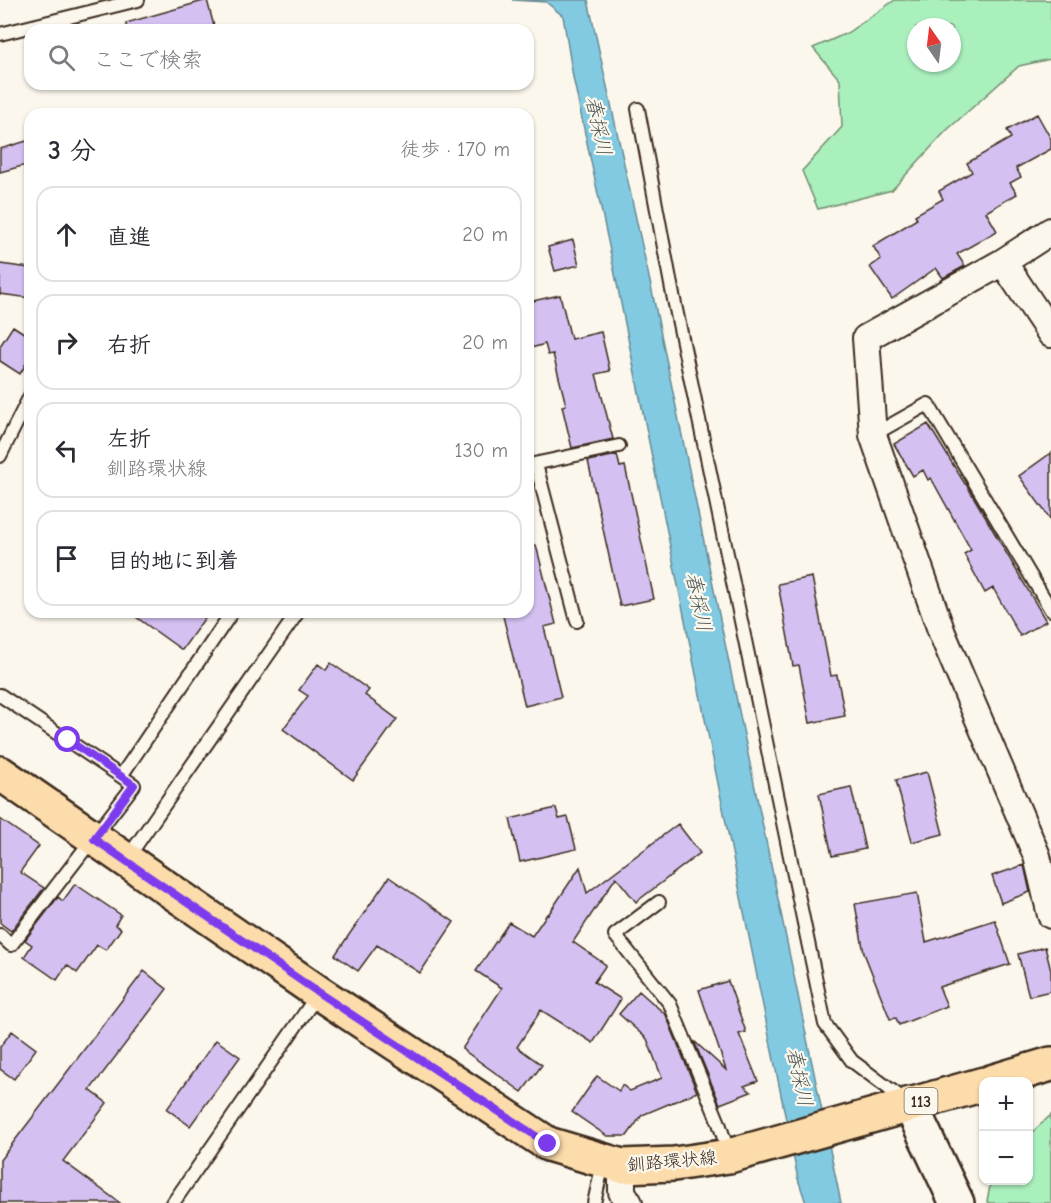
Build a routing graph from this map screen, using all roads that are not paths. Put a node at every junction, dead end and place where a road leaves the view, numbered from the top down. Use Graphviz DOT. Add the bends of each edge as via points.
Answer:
graph roads {
  1 [pos="138,0"];
  2 [pos="41,24"];
  3 [pos="24,28"];
  4 [pos="0,34"];
  5 [pos="638,109"];
  6 [pos="1051,231"];
  7 [pos="1003,262"];
  8 [pos="1051,333"];
  9 [pos="24,408"];
  10 [pos="873,435"];
  11 [pos="619,446"];
  12 [pos="0,456"];
  13 [pos="534,465"];
  14 [pos="534,472"];
  15 [pos="1051,610"];
  16 [pos="228,618"];
  17 [pos="294,618"];
  18 [pos="577,621"];
  19 [pos="0,695"];
  20 [pos="121,776"];
  21 [pos="2,780"];
  22 [pos="94,839"];
  23 [pos="126,861"];
  24 [pos="659,902"];
  25 [pos="1051,915"];
  26 [pos="0,935"];
  27 [pos="319,993"];
  28 [pos="1051,1064"];
  29 [pos="1007,1077"];
  30 [pos="979,1085"];
  31 [pos="910,1104"];
  32 [pos="729,1156"];
  33 [pos="613,1163"];
  34 [pos="173,1203"];
  35 [pos="594,1203"];
  36 [pos="628,1203"];
  37 [pos="957,1203"];
  1 -- 2 [label="lane"];
  3 -- 4 [label="lane"];
  5 -- 31 [label="lane" via="672,291 825,1024 852,1060"];
  6 -- 7 [label="street"];
  7 -- 8 [label="street"];
  7 -- 10 [label="street" via="866,338"];
  9 -- 12 [label="lane"];
  10 -- 15 [label="lane" via="928,404"];
  10 -- 25 [label="street" via="942,633 1037,856"];
  11 -- 13 [label="lane"];
  14 -- 18 [label="lane"];
  16 -- 20 [label="lane"];
  17 -- 23 [label="lane"];
  19 -- 20 [label="lane"];
  20 -- 22 [label="lane" via="134,785"];
  21 -- 22 [label="main road, 釧路環状線 / 113"];
  22 -- 23 [label="main road, 釧路環状線 / 113"];
  22 -- 26 [label="lane" via="12,945"];
  23 -- 27 [label="main road, 釧路環状線 / 113"];
  24 -- 32 [label="lane" via="615,935 670,1004"];
  27 -- 33 [label="main road, 釧路環状線 / 113" via="548,1144"];
  27 -- 34 [label="lane"];
  28 -- 29 [label="main road"];
  30 -- 31 [label="main road, 釧路環状線 / 113"];
  31 -- 32 [label="main road, 釧路環状線 / 113"];
  31 -- 37 [label="street"];
  32 -- 33 [label="main road, 釧路環状線 / 113" via="674,1164"];
  33 -- 35 [label="lane"];
  33 -- 36 [label="street"];
}
